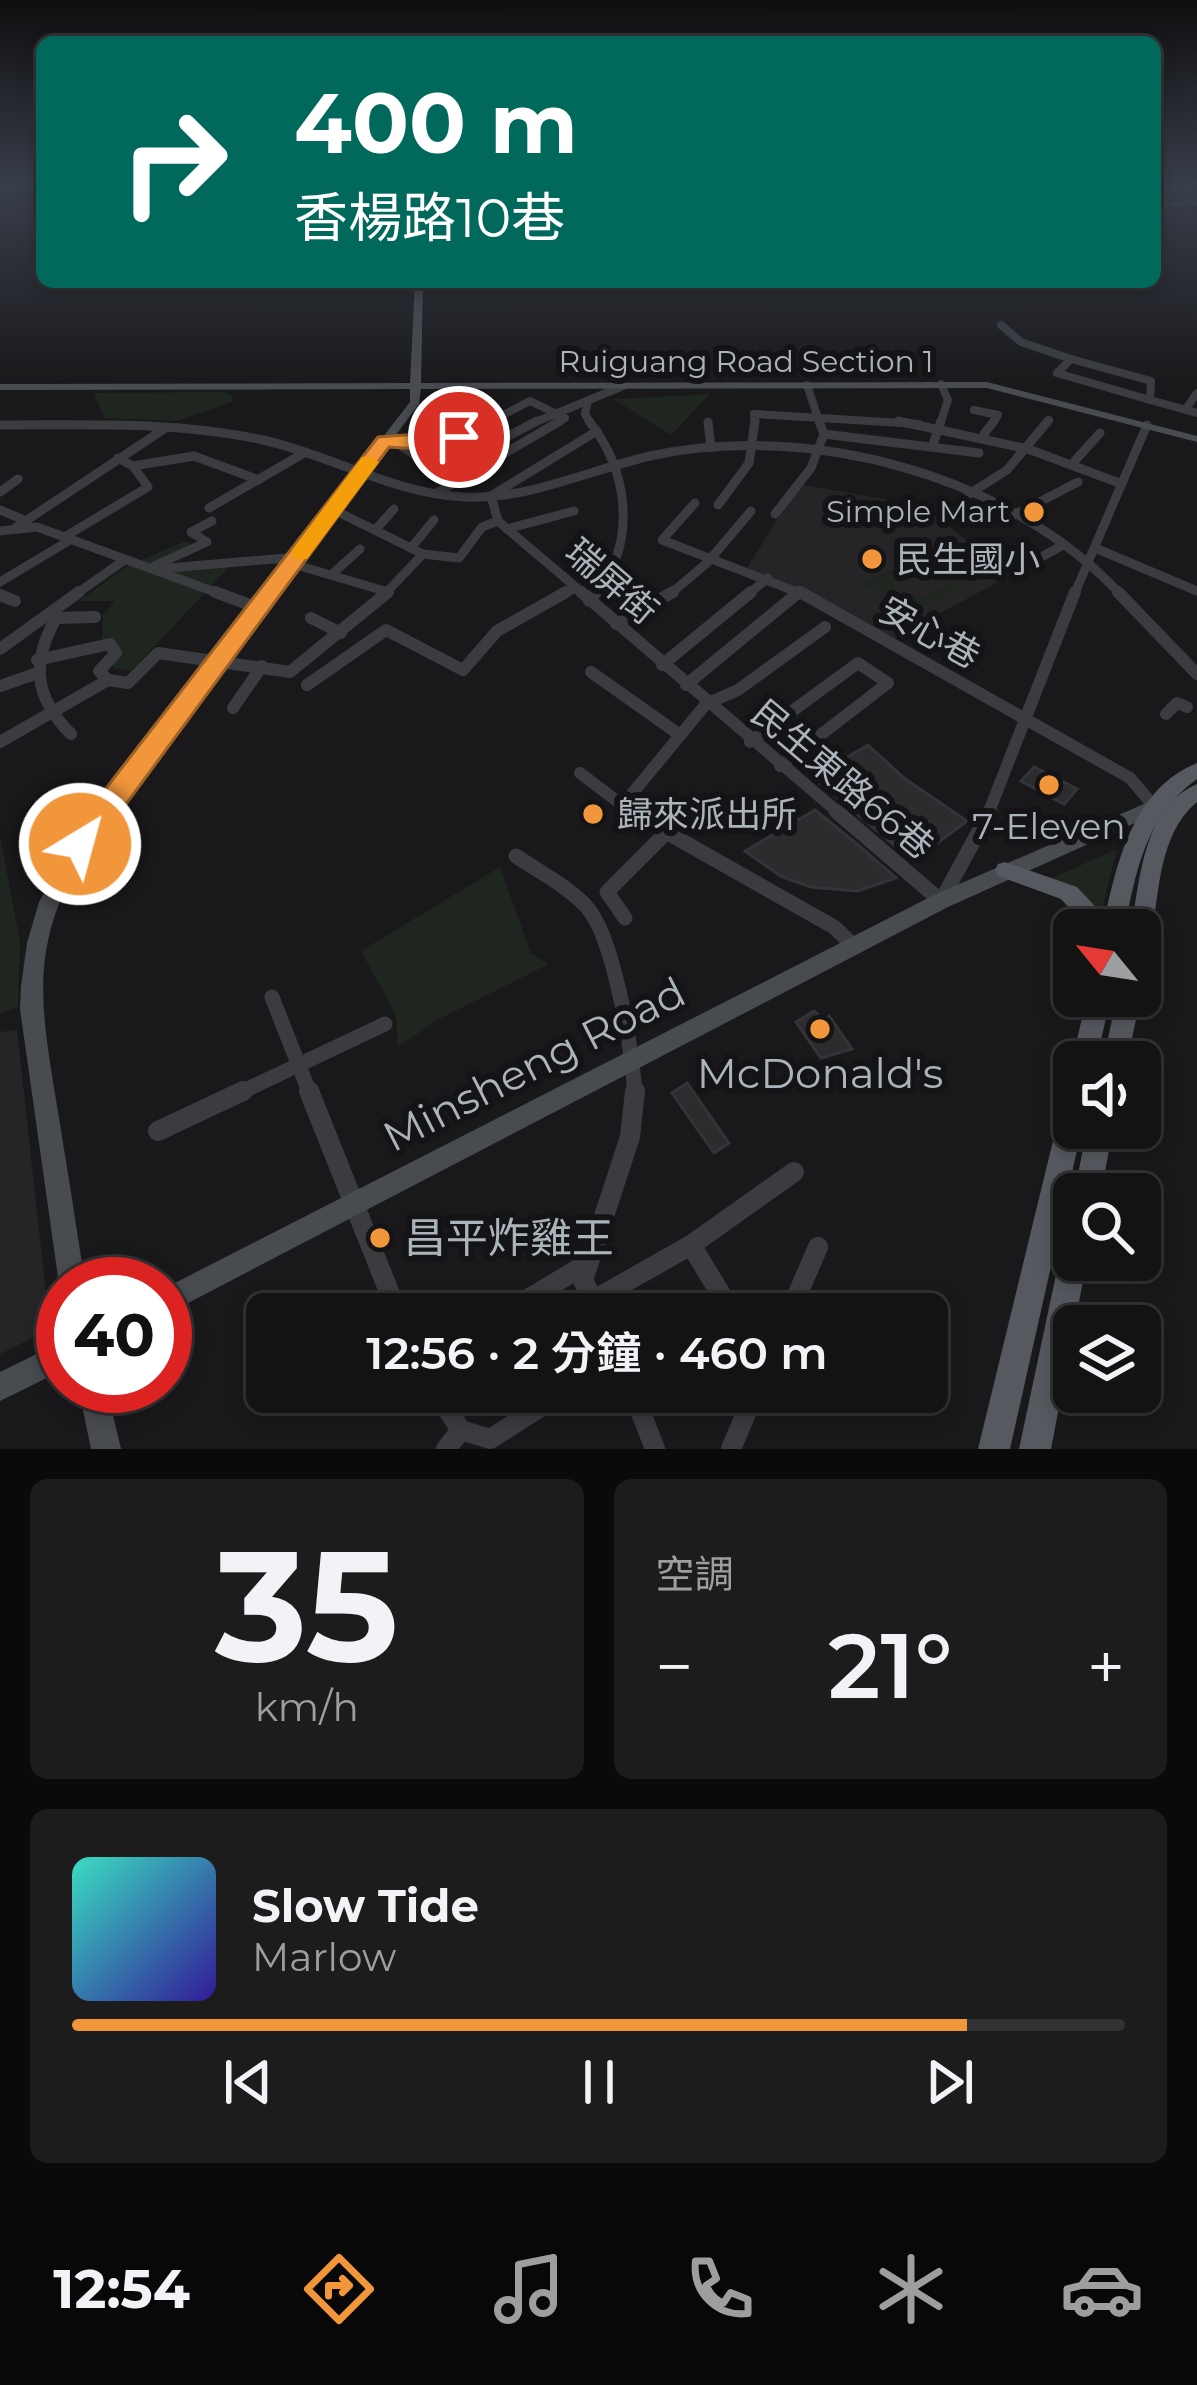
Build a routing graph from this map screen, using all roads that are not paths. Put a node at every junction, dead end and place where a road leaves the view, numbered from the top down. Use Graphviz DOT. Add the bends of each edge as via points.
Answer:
graph roads {
  1 [pos="419,288"];
  2 [pos="1001,326"];
  3 [pos="1071,359"];
  4 [pos="941,384"];
  5 [pos="807,385"];
  6 [pos="0,387"];
  7 [pos="416,388"];
  8 [pos="617,389"];
  9 [pos="1196,389"];
  10 [pos="466,400"];
  11 [pos="588,400"];
  12 [pos="1152,403"];
  13 [pos="974,410"];
  14 [pos="1184,410"];
  15 [pos="555,411"];
  16 [pos="819,412"];
  17 [pos="1197,413"];
  18 [pos="1049,420"];
  19 [pos="708,422"];
  20 [pos="941,423"];
  21 [pos="1147,425"];
  22 [pos="1,426"];
  23 [pos="168,426"];
  24 [pos="597,431"];
  25 [pos="1100,433"];
  26 [pos="824,434"];
  27 [pos="985,434"];
  28 [pos="1197,439"];
  29 [pos="391,442"];
  30 [pos="438,442"];
  31 [pos="933,444"];
  32 [pos="1028,446"];
  33 [pos="711,448"];
  34 [pos="754,448"];
  35 [pos="304,453"];
  36 [pos="979,453"];
  37 [pos="412,454"];
  38 [pos="815,454"];
  39 [pos="118,458"];
  40 [pos="1073,463"];
  41 [pos="614,464"];
  42 [pos="133,466"];
  43 [pos="358,476"];
  44 [pos="18,479"];
  45 [pos="259,480"];
  46 [pos="1078,482"];
  47 [pos="1122,484"];
  48 [pos="0,492"];
  49 [pos="434,494"];
  50 [pos="969,494"];
  51 [pos="491,496"];
  52 [pos="695,503"];
  53 [pos="718,505"];
  54 [pos="394,508"];
  55 [pos="332,509"];
  56 [pos="0,510"];
  57 [pos="574,511"];
  58 [pos="751,512"];
  59 [pos="776,514"];
  60 [pos="1014,514"];
  61 [pos="434,520"];
  62 [pos="18,523"];
  63 [pos="503,525"];
  64 [pos="376,529"];
  65 [pos="0,531"];
  66 [pos="68,538"];
  67 [pos="1063,545"];
  68 [pos="1095,548"];
  69 [pos="359,549"];
  70 [pos="417,551"];
  71 [pos="715,557"];
  72 [pos="296,560"];
  73 [pos="123,561"];
  74 [pos="1089,563"];
  75 [pos="1029,564"];
  76 [pos="148,569"];
  77 [pos="332,574"];
  78 [pos="768,578"];
  79 [pos="0,582"];
  80 [pos="575,589"];
  81 [pos="1197,591"];
  82 [pos="388,592"];
  83 [pos="800,592"];
  84 [pos="0,595"];
  85 [pos="15,601"];
  86 [pos="590,602"];
  87 [pos="257,608"];
  88 [pos="95,617"];
  89 [pos="311,618"];
  90 [pos="616,625"];
  91 [pos="825,627"];
  92 [pos="341,633"];
  93 [pos="0,649"];
  94 [pos="220,659"];
  95 [pos="662,665"];
  96 [pos="262,666"];
  97 [pos="36,667"];
  98 [pos="591,672"];
  99 [pos="1197,674"];
  100 [pos="107,680"];
  101 [pos="307,685"];
  102 [pos="686,685"];
  103 [pos="0,686"];
  104 [pos="706,704"];
  105 [pos="1187,707"];
  106 [pos="233,708"];
  107 [pos="1166,714"];
  108 [pos="49,715"];
  109 [pos="1023,718"];
  110 [pos="70,734"];
  111 [pos="680,735"];
  112 [pos="0,742"];
  113 [pos="750,742"];
  114 [pos="780,766"];
  115 [pos="1197,770"];
  116 [pos="580,773"];
  117 [pos="1190,795"];
  118 [pos="1153,805"];
  119 [pos="621,806"];
  120 [pos="667,832"];
  121 [pos="516,856"];
  122 [pos="1005,869"];
  123 [pos="941,901"];
  124 [pos="1086,909"];
  125 [pos="1115,909"];
  126 [pos="1146,909"];
  127 [pos="625,918"];
  128 [pos="854,946"];
  129 [pos="272,997"];
  130 [pos="385,1024"];
  131 [pos="633,1060"];
  132 [pos="301,1066"];
  133 [pos="158,1131"];
  134 [pos="1064,1149"];
  135 [pos="794,1172"];
  136 [pos="354,1204"];
  137 [pos="692,1245"];
  138 [pos="818,1247"];
  139 [pos="68,1257"];
  140 [pos="589,1263"];
  141 [pos="1069,1281"];
  142 [pos="192,1288"];
  143 [pos="390,1293"];
  144 [pos="538,1293"];
  145 [pos="589,1293"];
  146 [pos="618,1293"];
  147 [pos="721,1293"];
  148 [pos="798,1293"];
  149 [pos="36,1369"];
  150 [pos="0,1388"];
  151 [pos="98,1413"];
  152 [pos="450,1413"];
  153 [pos="531,1413"];
  154 [pos="641,1413"];
  155 [pos="746,1413"];
  156 [pos="461,1430"];
  157 [pos="106,1449"];
  158 [pos="446,1449"];
  159 [pos="656,1449"];
  160 [pos="731,1449"];
  161 [pos="994,1449"];
  162 [pos="1035,1449"];
  1 -- 7 [label="street"];
  2 -- 3 [label="street"];
  3 -- 12 [label="street" via="1151,381"];
  3 -- 12 [label="street" via="1058,373"];
  4 -- 5 [label="street, Ruiguang Road Section 1"];
  4 -- 20 [label="street"];
  4 -- 21 [label="street, Ruiguang Road Section 1" via="999,386"];
  5 -- 8 [label="street, Ruiguang Road Section 1"];
  5 -- 16 [label="street"];
  6 -- 7 [label="street, Ruiguang Road Section 1"];
  7 -- 8 [label="street, Ruiguang Road Section 1"];
  7 -- 29 [label="street"];
  8 -- 11 [label="street"];
  9 -- 14 [label="street"];
  10 -- 30 [label="street"];
  11 -- 15 [label="street"];
  11 -- 24 [label="street"];
  12 -- 14 [label="street"];
  13 -- 27 [label="street" via="998,415"];
  14 -- 17 [label="street"];
  15 -- 30 [label="street" via="530,401"];
  15 -- 37 [label="street" via="440,472"];
  15 -- 49 [label="street" via="563,420"];
  16 -- 20 [label="street"];
  16 -- 26 [label="street"];
  16 -- 34 [label="street" via="754,414"];
  18 -- 32 [label="street"];
  19 -- 33 [label="street"];
  20 -- 27 [label="street"];
  20 -- 31 [label="street"];
  21 -- 28 [label="street, Ruiguang Road Section 1"];
  21 -- 47 [label="street"];
  22 -- 23 [label="street"];
  23 -- 35 [label="street"];
  23 -- 39 [label="street"];
  24 -- 41 [label="street"];
  24 -- 51 [label="street"];
  25 -- 40 [label="street"];
  26 -- 31 [label="street"];
  26 -- 38 [label="street"];
  27 -- 32 [label="street"];
  29 -- 30 [label="street"];
  29 -- 37 [label="street"];
  29 -- 43 [label="street"];
  30 -- 37 [label="street"];
  31 -- 36 [label="street"];
  32 -- 40 [label="street"];
  32 -- 50 [label="street"];
  33 -- 34 [label="street"];
  33 -- 41 [label="street"];
  34 -- 38 [label="street"];
  34 -- 53 [label="street" via="751,465"];
  35 -- 43 [label="street"];
  35 -- 45 [label="street"];
  38 -- 50 [label="street" via="878,464"];
  38 -- 59 [label="street"];
  39 -- 42 [label="street"];
  39 -- 62 [label="street"];
  40 -- 47 [label="street"];
  41 -- 51 [label="street"];
  41 -- 86 [label="street" via="626,538"];
  42 -- 45 [label="street" via="194,456"];
  42 -- 66 [label="street" via="148,487"];
  43 -- 49 [label="street"];
  43 -- 55 [label="street"];
  44 -- 48 [label="street"];
  45 -- 76 [label="street" via="191,532 207,542"];
  46 -- 60 [label="street"];
  47 -- 68 [label="street"];
  49 -- 51 [label="street"];
  50 -- 60 [label="street"];
  51 -- 63 [label="street"];
  52 -- 71 [label="street, 安心巷" via="662,540"];
  54 -- 64 [label="street"];
  55 -- 64 [label="street"];
  55 -- 72 [label="street"];
  56 -- 62 [label="street"];
  57 -- 63 [label="street"];
  58 -- 71 [label="street"];
  60 -- 67 [label="street"];
  61 -- 70 [label="street"];
  62 -- 65 [label="street"];
  62 -- 66 [label="street"];
  63 -- 70 [label="street" via="482,526 459,558"];
  63 -- 80 [label="street, 瑞屏街"];
  64 -- 70 [label="street"];
  66 -- 73 [label="street"];
  66 -- 79 [label="street"];
  67 -- 74 [label="street"];
  67 -- 75 [label="street"];
  68 -- 74 [label="street"];
  68 -- 81 [label="street"];
  69 -- 77 [label="street"];
  70 -- 82 [label="street"];
  71 -- 78 [label="street, 安心巷"];
  71 -- 90 [label="street" via="658,608"];
  72 -- 76 [label="street"];
  72 -- 77 [label="street"];
  72 -- 87 [label="street"];
  73 -- 76 [label="street"];
  73 -- 93 [label="street"];
  74 -- 99 [label="street"];
  74 -- 109 [label="street"];
  76 -- 87 [label="street"];
  77 -- 82 [label="street"];
  78 -- 83 [label="street, 安心巷"];
  78 -- 95 [label="street"];
  80 -- 86 [label="street, 瑞屏街"];
  80 -- 101 [label="street" via="518,617 463,670 386,630"];
  82 -- 92 [label="street"];
  83 -- 102 [label="street"];
  83 -- 109 [label="street, 安心巷"];
  84 -- 85 [label="street"];
  86 -- 90 [label="street, 瑞屏街"];
  87 -- 94 [label="street"];
  88 -- 97 [label="street" via="56,618"];
  89 -- 92 [label="street"];
  90 -- 95 [label="street, 瑞屏街"];
  91 -- 104 [label="street"];
  92 -- 96 [label="street" via="290,672"];
  94 -- 96 [label="street"];
  94 -- 100 [label="street" via="158,653 128,683"];
  94 -- 139 [label="street" via="63,868 35,944 34,1030"];
  95 -- 102 [label="street, 瑞屏街"];
  96 -- 106 [label="street"];
  97 -- 100 [label="street" via="110,644 116,653 99,671"];
  97 -- 103 [label="street"];
  97 -- 108 [label="street"];
  98 -- 111 [label="street"];
  100 -- 108 [label="street"];
  102 -- 104 [label="street, 瑞屏街"];
  104 -- 111 [label="street"];
  104 -- 113 [label="street, 民生東路66巷"];
  105 -- 107 [label="street" via="1176,704"];
  108 -- 110 [label="street"];
  108 -- 112 [label="street"];
  109 -- 118 [label="street, 安心巷" via="1130,778"];
  109 -- 123 [label="street" via="1002,793"];
  111 -- 119 [label="street"];
  113 -- 114 [label="street, 民生東路66巷"];
  113 -- 114 [label="street" via="858,663 887,683"];
  114 -- 123 [label="street, 民生東路66巷"];
  115 -- 118 [label="main road"];
  116 -- 119 [label="street"];
  117 -- 118 [label="street, Minsheng Road"];
  117 -- 126 [label="main road" via="1162,830"];
  118 -- 122 [label="street, Minsheng Road"];
  118 -- 125 [label="main road" via="1135,833"];
  119 -- 120 [label="street"];
  120 -- 127 [label="street" via="607,892"];
  120 -- 128 [label="street"];
  121 -- 131 [label="street" via="585,904 598,924"];
  122 -- 123 [label="street, Minsheng Road"];
  122 -- 124 [label="main road" via="1069,893"];
  123 -- 128 [label="street, Minsheng Road"];
  128 -- 131 [label="street, Minsheng Road"];
  129 -- 132 [label="street"];
  130 -- 132 [label="street"];
  131 -- 136 [label="street, Minsheng Road"];
  131 -- 140 [label="street" via="630,1137"];
  132 -- 133 [label="street"];
  132 -- 136 [label="street"];
  134 -- 161 [label="main road"];
  135 -- 137 [label="street"];
  136 -- 142 [label="street, Minsheng Road"];
  136 -- 143 [label="street"];
  137 -- 146 [label="street"];
  137 -- 147 [label="street"];
  138 -- 148 [label="street"];
  140 -- 144 [label="street"];
  140 -- 145 [label="street" via="583,1280"];
  141 -- 162 [label="main road"];
  149 -- 150 [label="street"];
  151 -- 157 [label="street"];
  152 -- 156 [label="street"];
  153 -- 156 [label="street" via="490,1439"];
  154 -- 159 [label="street"];
  155 -- 160 [label="street"];
  156 -- 158 [label="street"];
}
